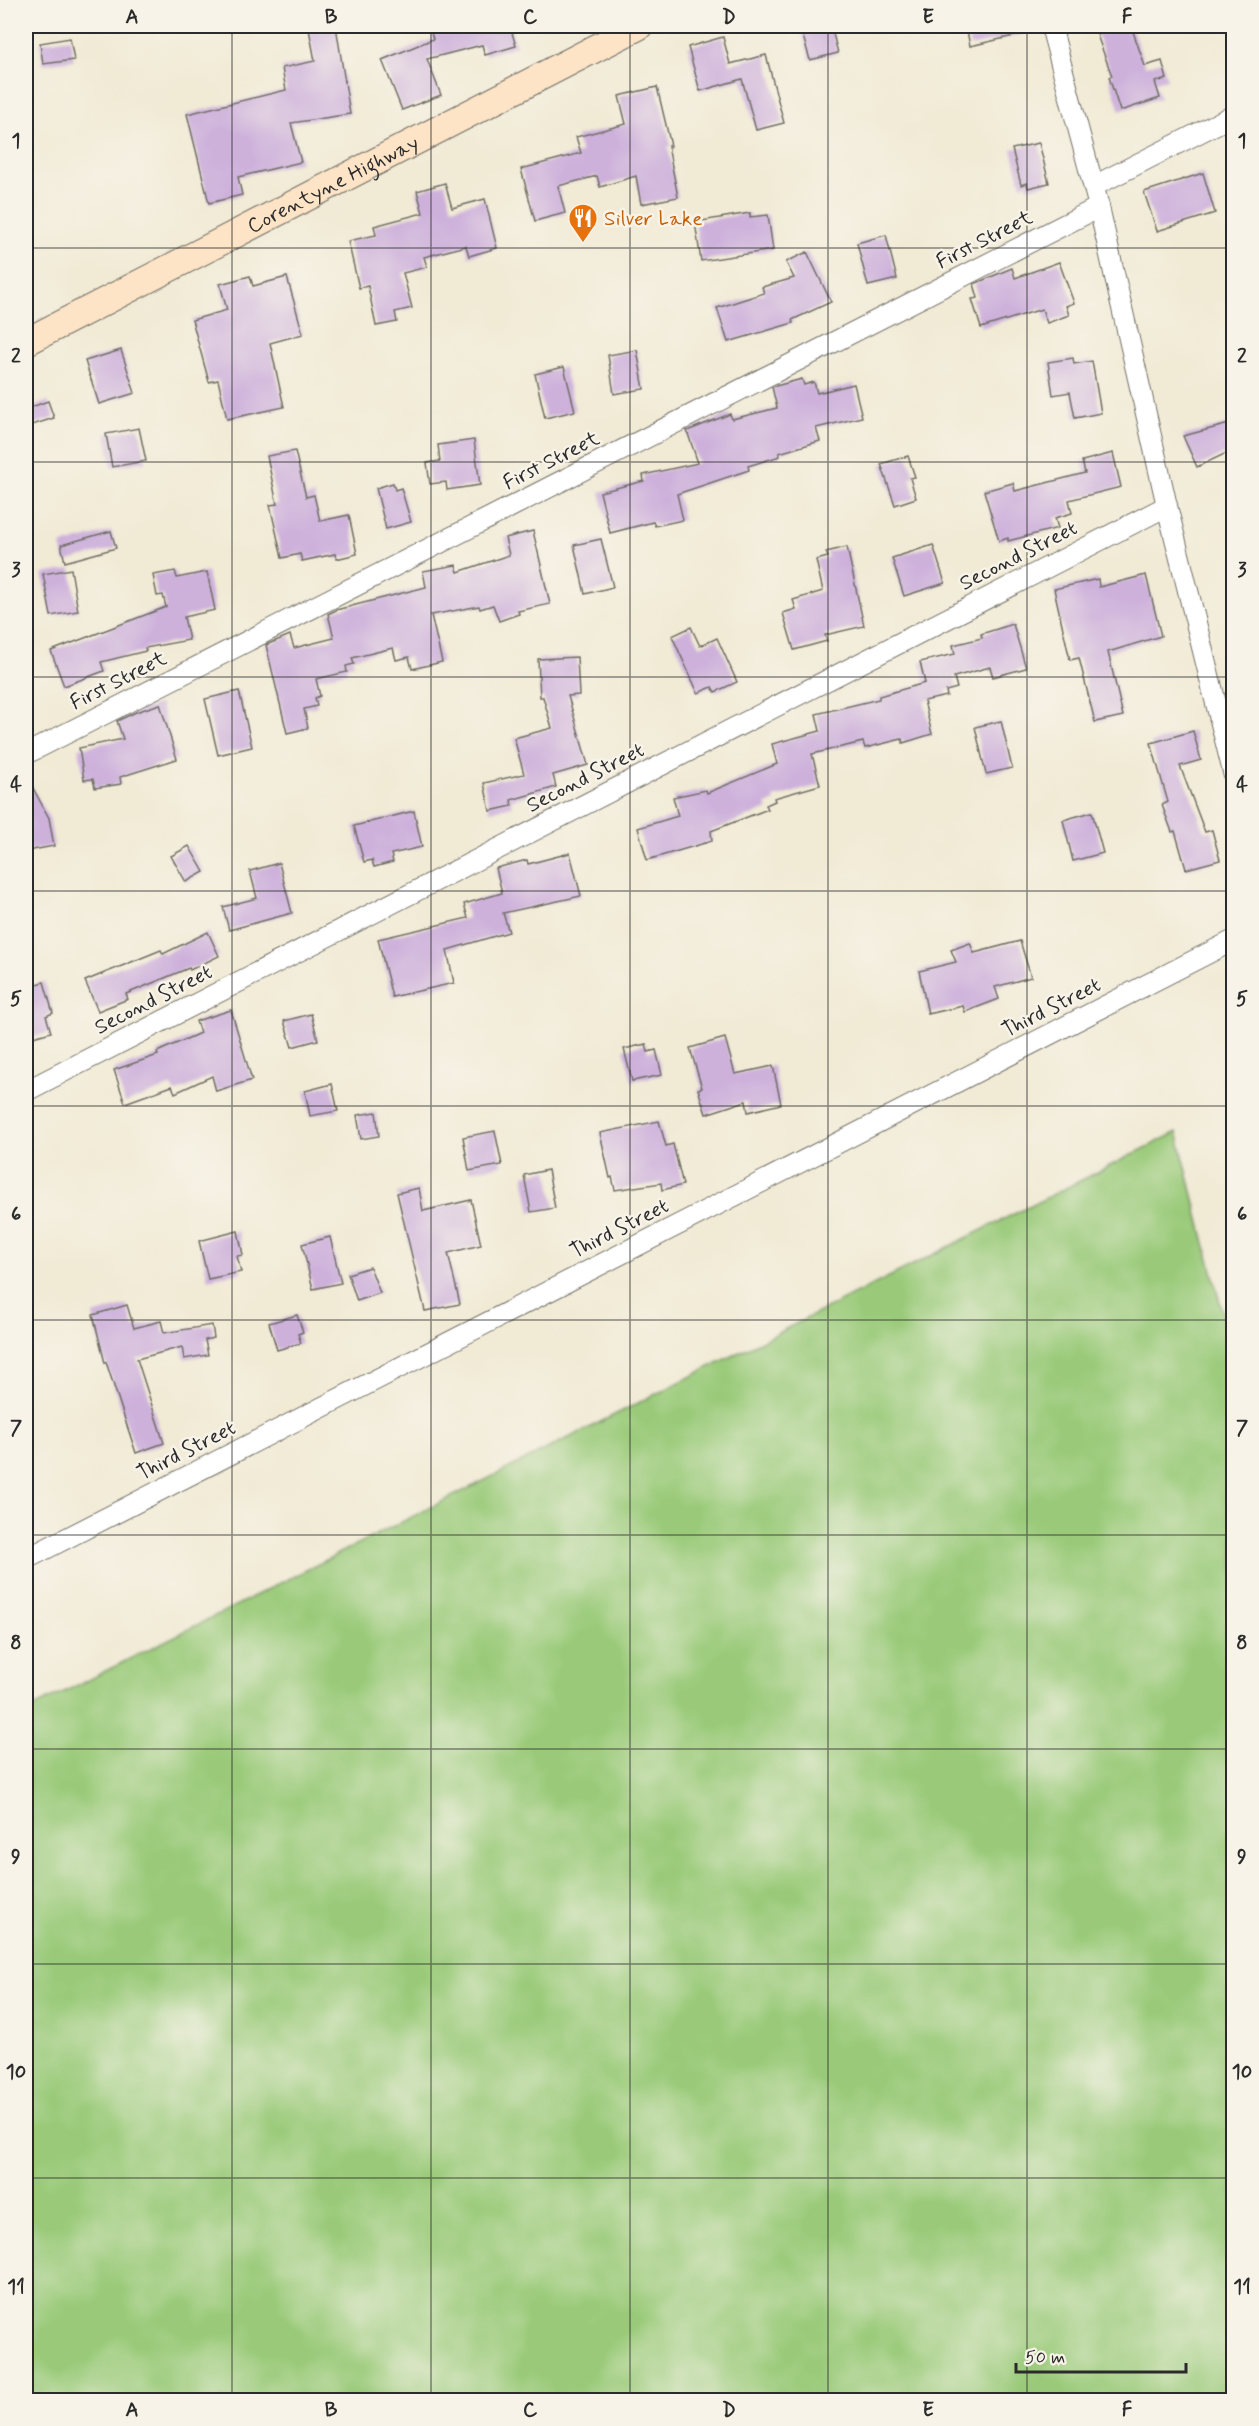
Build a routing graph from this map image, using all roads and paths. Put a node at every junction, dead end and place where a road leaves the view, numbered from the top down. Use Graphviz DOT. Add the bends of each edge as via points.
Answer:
graph roads {
  1 [pos="639,26"];
  2 [pos="1051,26"];
  3 [pos="1233,115"];
  4 [pos="1094,186"];
  5 [pos="1099,207"];
  6 [pos="26,342"];
  7 [pos="1167,506"];
  8 [pos="26,754"];
  9 [pos="1233,776"];
  10 [pos="1233,940"];
  11 [pos="26,1091"];
  12 [pos="26,1559"];
  1 -- 6 [label="main road, Corentyne Highway"];
  2 -- 4 [label="street"];
  3 -- 4 [label="street"];
  4 -- 5 [label="street"];
  5 -- 7 [label="street"];
  5 -- 8 [label="street, First Street"];
  7 -- 9 [label="street"];
  7 -- 11 [label="street, Second Street"];
  10 -- 12 [label="street, Third Street"];
}
